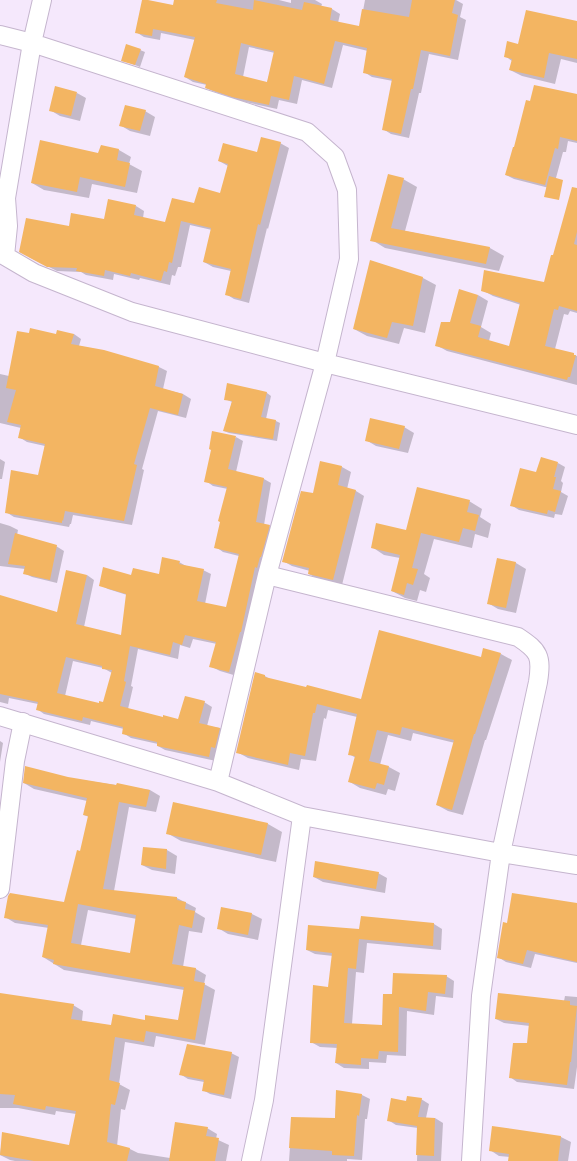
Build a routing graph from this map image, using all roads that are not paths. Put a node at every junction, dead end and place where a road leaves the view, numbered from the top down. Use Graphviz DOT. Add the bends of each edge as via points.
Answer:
graph roads {
  1 [pos="42,0"];
  2 [pos="0,35"];
  3 [pos="32,43"];
  4 [pos="324,363"];
  5 [pos="577,426"];
  6 [pos="266,575"];
  7 [pos="0,716"];
  8 [pos="23,722"];
  9 [pos="218,782"];
  10 [pos="302,816"];
  11 [pos="502,853"];
  12 [pos="577,865"];
  13 [pos="0,889"];
  14 [pos="251,1161"];
  15 [pos="471,1161"];
  1 -- 3 [label="street"];
  2 -- 3 [label="street"];
  3 -- 4 [label="street" via="308,132 335,157 347,190 349,259"];
  3 -- 4 [label="street" via="6,198 8,226 5,256 34,273 132,312"];
  4 -- 5 [label="street"];
  4 -- 6 [label="street"];
  6 -- 9 [label="street"];
  6 -- 11 [label="street" via="518,637 531,646 539,656 540,669"];
  7 -- 8 [label="street"];
  8 -- 9 [label="street"];
  8 -- 13 [label="street" via="15,761"];
  9 -- 10 [label="street"];
  10 -- 11 [label="street"];
  10 -- 14 [label="street" via="264,1100"];
  11 -- 12 [label="street"];
  11 -- 15 [label="street" via="481,996"];
}
